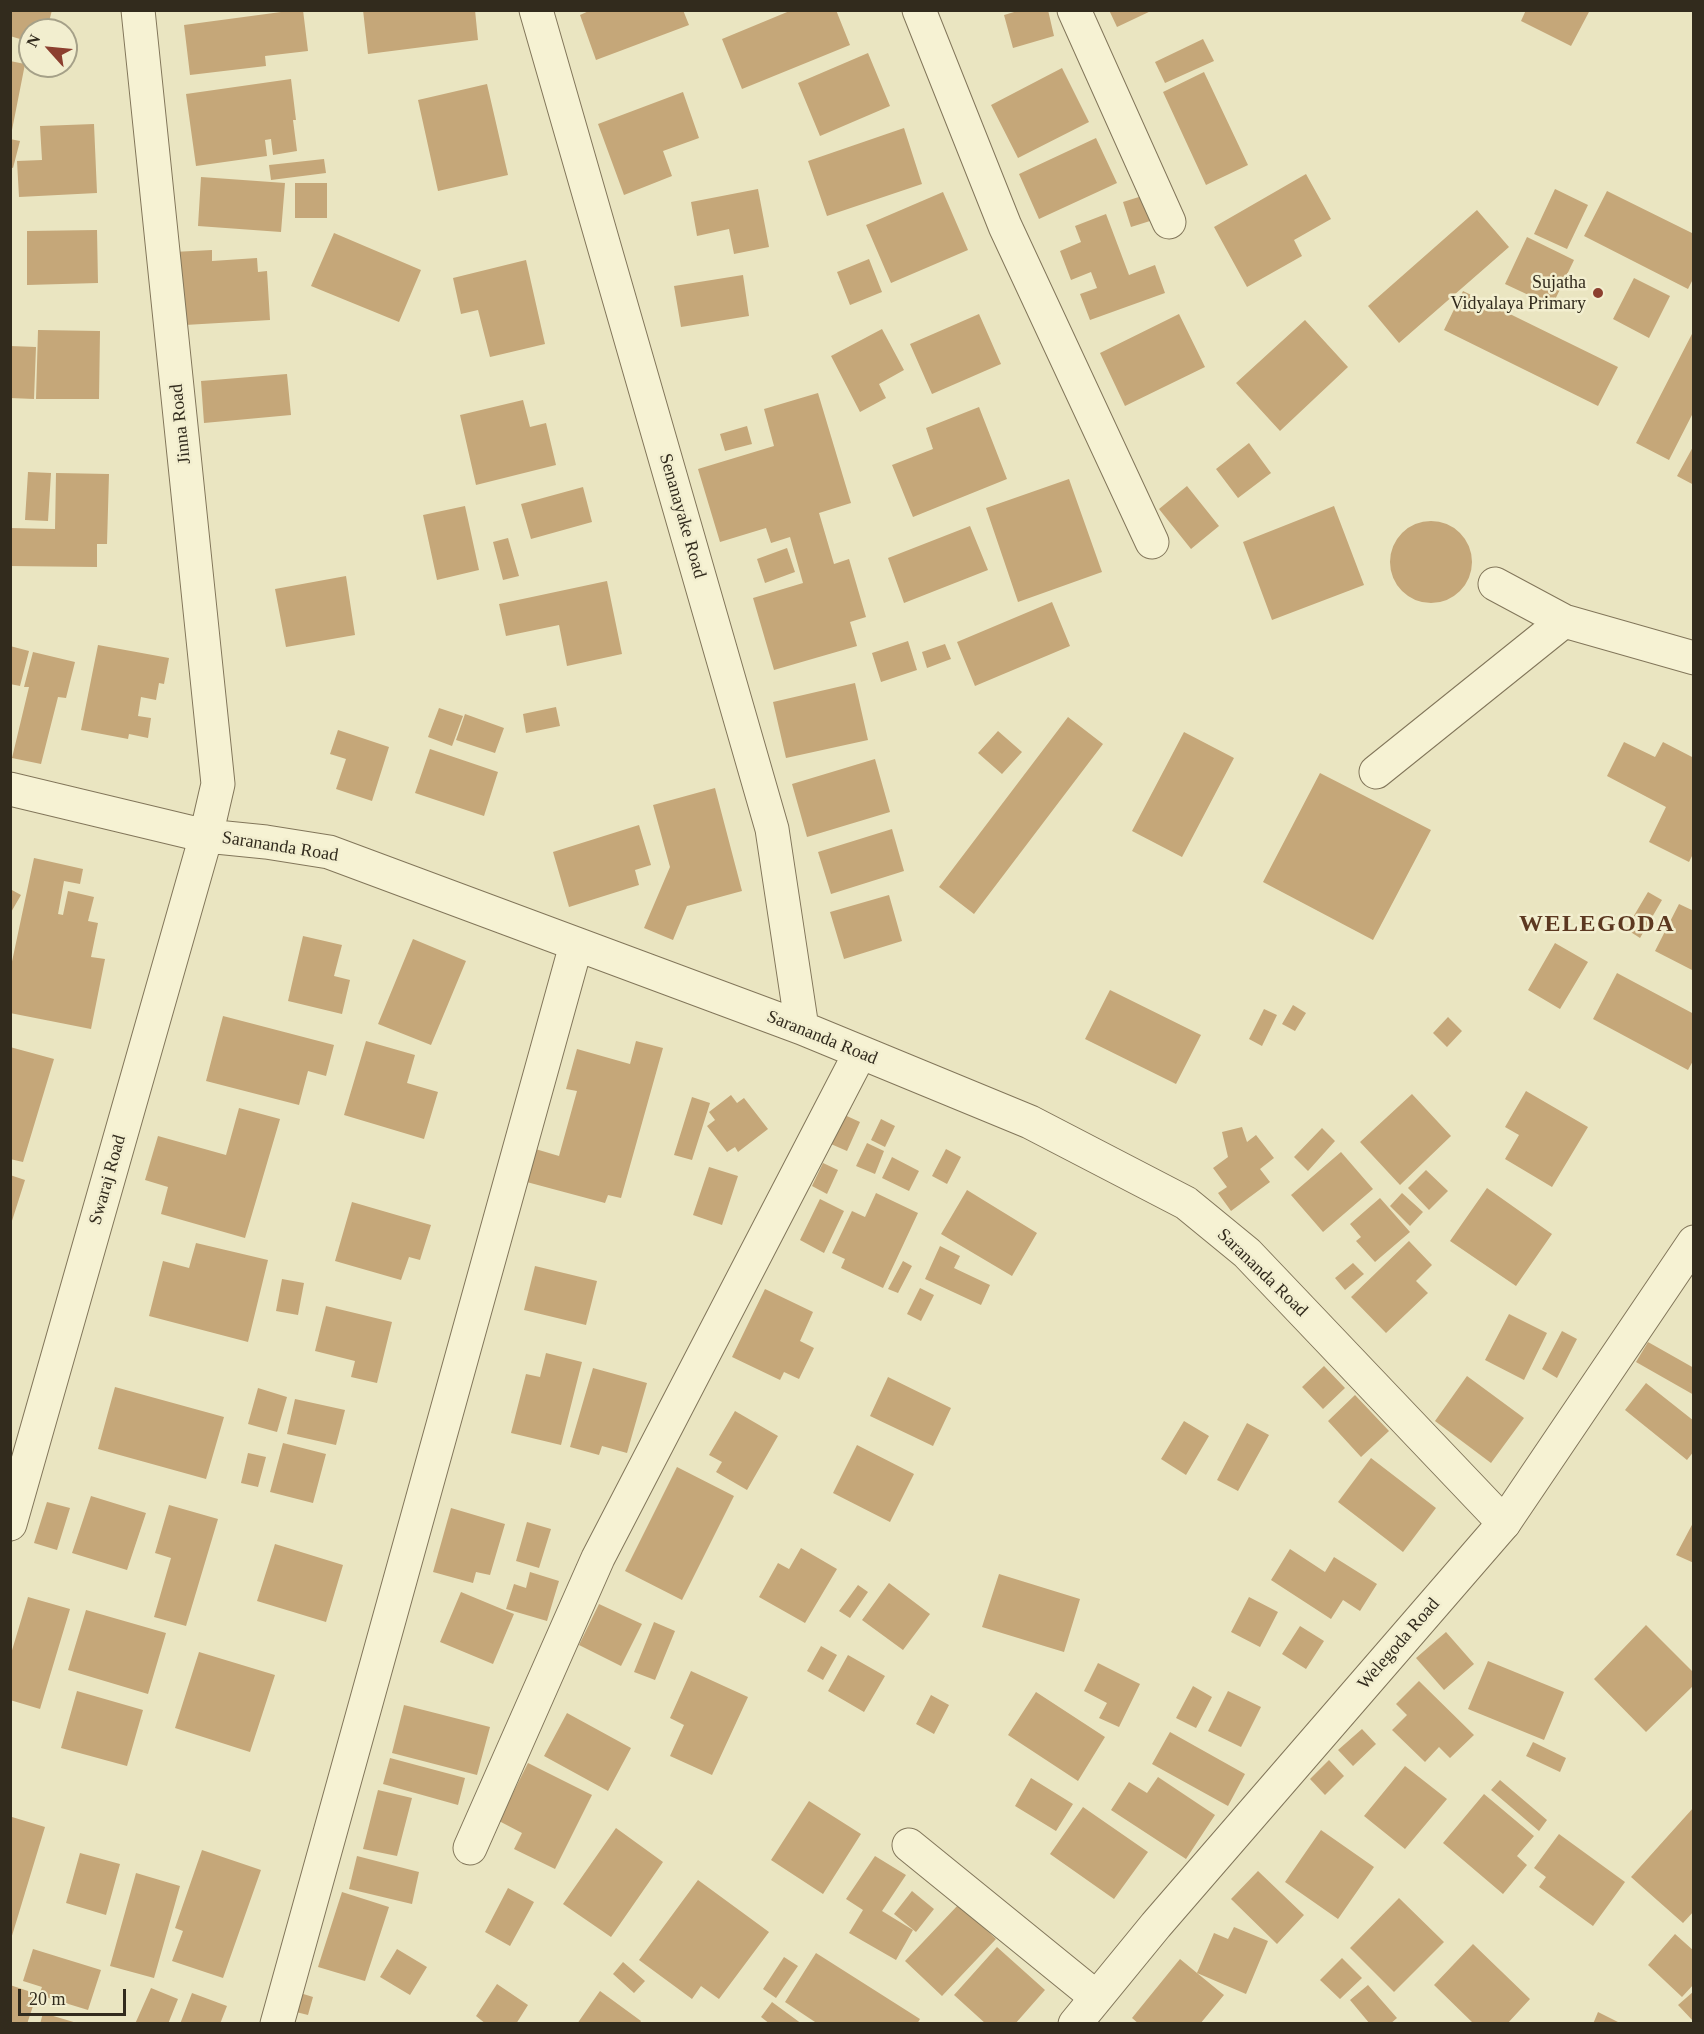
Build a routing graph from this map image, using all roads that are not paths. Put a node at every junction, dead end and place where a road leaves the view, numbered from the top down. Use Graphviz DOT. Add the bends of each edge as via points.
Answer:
graph roads {
  1 [pos="138,10"];
  2 [pos="536,10"];
  3 [pos="920,10"];
  4 [pos="1074,10"];
  5 [pos="1169,222"];
  6 [pos="1152,542"];
  7 [pos="1495,584"];
  8 [pos="1564,621"];
  9 [pos="1694,658"];
  10 [pos="1376,772"];
  11 [pos="10,789"];
  12 [pos="206,836"];
  13 [pos="576,945"];
  14 [pos="802,1028"];
  15 [pos="860,1053"];
  16 [pos="1694,1242"];
  17 [pos="1504,1523"];
  18 [pos="10,1524"];
  19 [pos="909,1845"];
  20 [pos="470,1848"];
  21 [pos="1096,1997"];
  22 [pos="277,2024"];
  23 [pos="1075,2024"];
  1 -- 12 [label="street, Jinna Road" via="218,784"];
  2 -- 14 [label="street, Senanayake Road" via="772,829"];
  3 -- 6 [label="street" via="1005,226"];
  4 -- 5 [label="street"];
  7 -- 8 [label="street"];
  8 -- 9 [label="street"];
  8 -- 10 [label="street"];
  11 -- 12 [label="street, Sarananda Road"];
  12 -- 13 [label="street, Sarananda Road" via="329,852"];
  12 -- 18 [label="street, Swaraj Road"];
  13 -- 14 [label="street, Sarananda Road"];
  13 -- 22 [label="street"];
  14 -- 15 [label="street, Sarananda Road"];
  15 -- 17 [label="street, Sarananda Road" via="1030,1122 1186,1203 1247,1253"];
  15 -- 20 [label="street" via="598,1558"];
  16 -- 17 [label="street, Welegoda Road"];
  17 -- 21 [label="street, Welegoda Road"];
  19 -- 21 [label="street"];
  21 -- 23 [label="street, Welegoda Road"];
}
